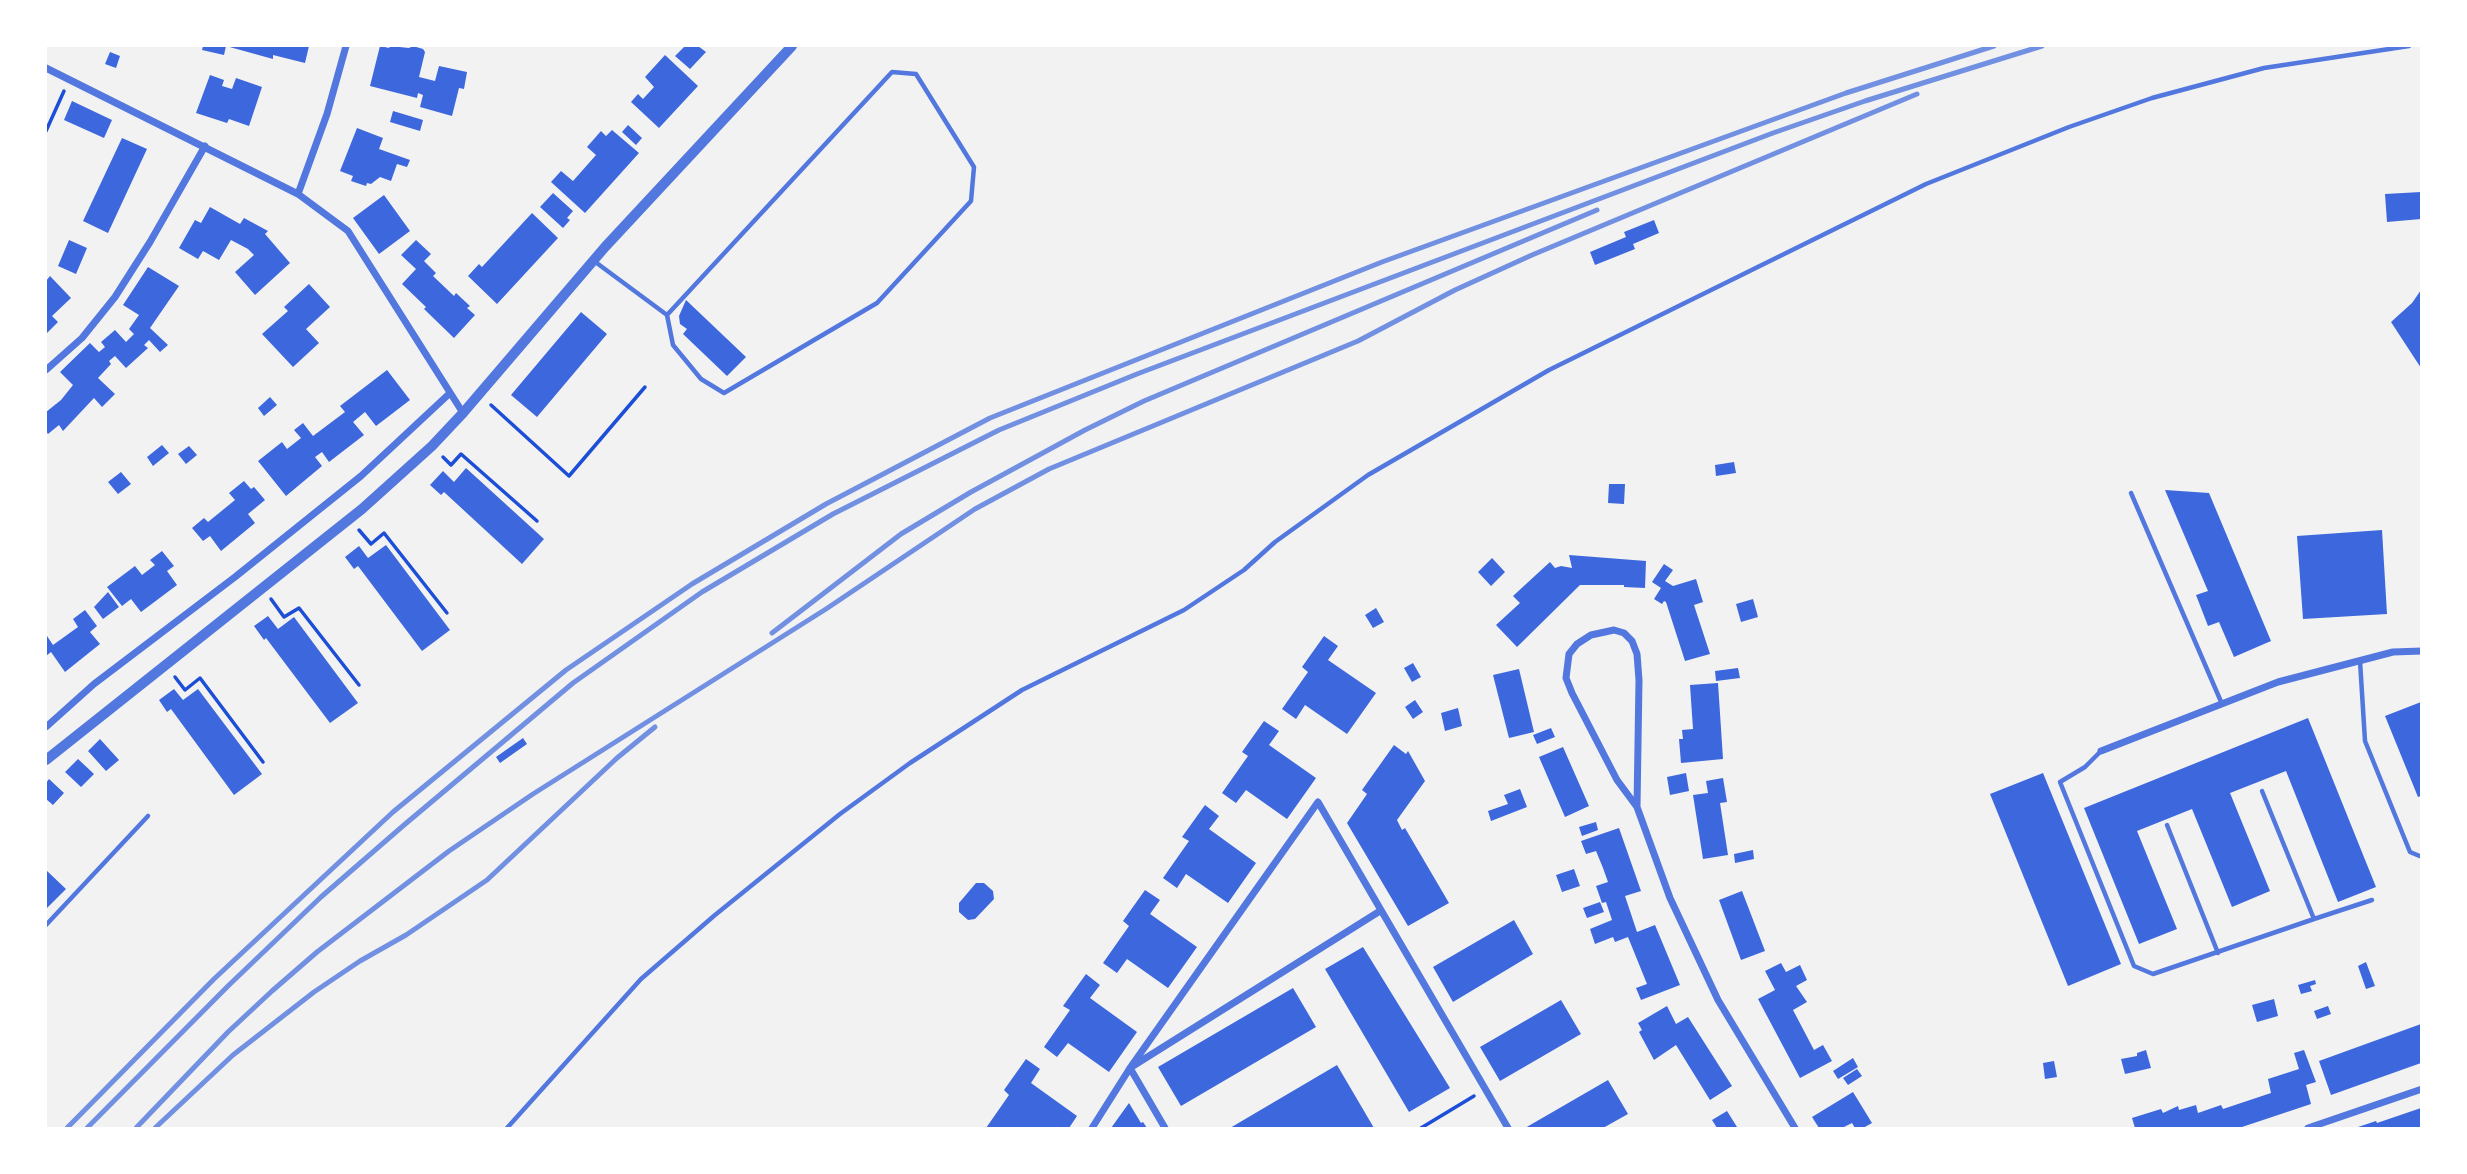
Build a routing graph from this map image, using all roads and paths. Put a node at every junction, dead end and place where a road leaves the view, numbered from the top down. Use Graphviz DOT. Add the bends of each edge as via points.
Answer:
graph roads {
  1 [pos="346,46"];
  2 [pos="792,46"];
  3 [pos="2409,46"];
  4 [pos="46,68"];
  5 [pos="69,80"];
  6 [pos="46,131"];
  7 [pos="205,146"];
  8 [pos="298,194"];
  9 [pos="593,261"];
  10 [pos="667,315"];
  11 [pos="46,370"];
  12 [pos="645,387"];
  13 [pos="450,393"];
  14 [pos="479,394"];
  15 [pos="463,414"];
  16 [pos="432,446"];
  17 [pos="2132,493"];
  18 [pos="349,519"];
  19 [pos="537,521"];
  20 [pos="262,588"];
  21 [pos="447,613"];
  22 [pos="2421,651"];
  23 [pos="2360,660"];
  24 [pos="165,665"];
  25 [pos="359,685"];
  26 [pos="2222,704"];
  27 [pos="46,727"];
  28 [pos="2101,751"];
  29 [pos="46,760"];
  30 [pos="263,762"];
  31 [pos="2262,791"];
  32 [pos="1637,807"];
  33 [pos="148,816"];
  34 [pos="2167,825"];
  35 [pos="2421,857"];
  36 [pos="2371,900"];
  37 [pos="1380,911"];
  38 [pos="2314,919"];
  39 [pos="47,921"];
  40 [pos="2218,953"];
  41 [pos="1130,1068"];
  42 [pos="2421,1089"];
  43 [pos="1485,1090"];
  44 [pos="507,1129"];
  45 [pos="1092,1129"];
  46 [pos="1165,1129"];
  47 [pos="1420,1129"];
  48 [pos="1508,1129"];
  49 [pos="1795,1129"];
  50 [pos="2308,1129"];
  1 -- 8 [label="street"];
  2 -- 9 [label="street"];
  3 -- 44 [label="lane" via="2264,68 2152,98 2069,127 1926,184 1549,370 1368,475 1184,610 1022,690 840,814 642,979"];
  4 -- 5 [label="street"];
  5 -- 6 [label="path"];
  5 -- 7 [label="street"];
  7 -- 8 [label="street"];
  7 -- 11 [label="street" via="115,297 82,338"];
  8 -- 13 [label="street" via="348,231"];
  9 -- 10 [label="lane"];
  9 -- 14 [label="street"];
  10 -- 10 [label="lane" via="892,72 916,74 974,167 971,201 877,303 724,393 701,379 673,345"];
  12 -- 14 [label="path" via="569,476"];
  13 -- 15 [label="street"];
  13 -- 27 [label="street" via="361,475 94,684"];
  14 -- 15 [label="street"];
  15 -- 16 [label="street"];
  16 -- 18 [label="street"];
  16 -- 19 [label="path" via="451,465 461,454"];
  17 -- 26 [label="lane"];
  18 -- 20 [label="street"];
  18 -- 21 [label="path" via="371,544 384,533"];
  20 -- 24 [label="street"];
  20 -- 25 [label="path" via="284,617 299,608"];
  22 -- 23 [label="street"];
  23 -- 26 [label="street" via="2278,682"];
  23 -- 35 [label="lane" via="2365,741 2410,852"];
  24 -- 29 [label="street"];
  24 -- 30 [label="path" via="185,690 200,678"];
  26 -- 28 [label="street"];
  28 -- 40 [label="lane" via="2060,782 2134,966 2153,974"];
  31 -- 38 [label="lane"];
  32 -- 32 [label="street" via="1637,654 1624,633 1591,635 1569,654 1566,678 1617,780"];
  32 -- 49 [label="street" via="1670,898 1707,979"];
  33 -- 39 [label="lane"];
  34 -- 40 [label="lane"];
  36 -- 38 [label="lane"];
  37 -- 41 [label="street"];
  37 -- 41 [label="street" via="1318,802"];
  37 -- 43 [label="street"];
  38 -- 40 [label="lane"];
  41 -- 45 [label="street"];
  41 -- 46 [label="street"];
  42 -- 50 [label="street"];
  43 -- 47 [label="path"];
  43 -- 48 [label="street"];
}
